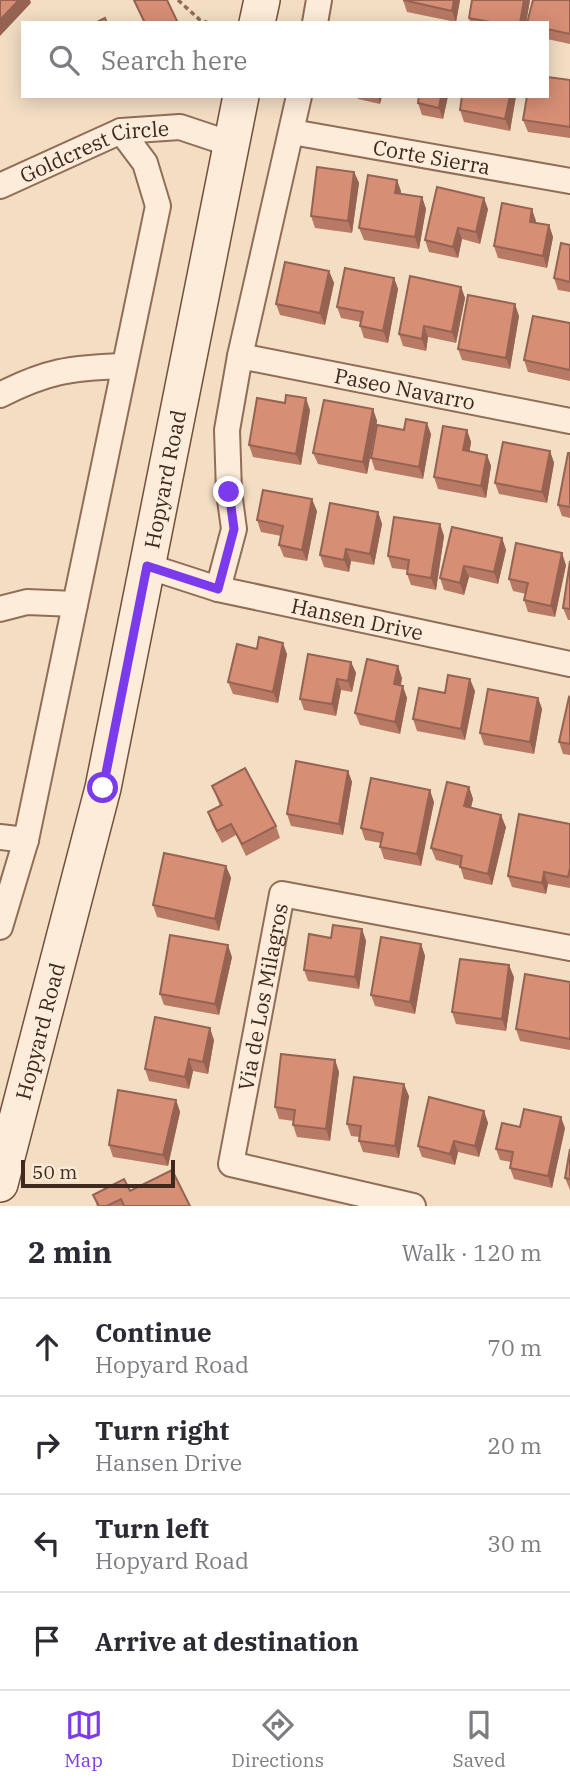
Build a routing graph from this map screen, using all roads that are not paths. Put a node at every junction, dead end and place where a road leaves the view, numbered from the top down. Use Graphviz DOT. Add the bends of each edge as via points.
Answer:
graph roads {
  1 [pos="262,0"];
  2 [pos="319,0"];
  3 [pos="257,21"];
  4 [pos="315,21"];
  5 [pos="241,98"];
  6 [pos="299,98"];
  7 [pos="121,131"];
  8 [pos="292,132"];
  9 [pos="231,144"];
  10 [pos="570,181"];
  11 [pos="0,186"];
  12 [pos="240,356"];
  13 [pos="122,366"];
  14 [pos="0,395"];
  15 [pos="570,421"];
  16 [pos="147,566"];
  17 [pos="218,589"];
  18 [pos="75,604"];
  19 [pos="0,609"];
  20 [pos="570,664"];
  21 [pos="0,837"];
  22 [pos="26,839"];
  23 [pos="0,927"];
  24 [pos="570,948"];
  25 [pos="0,1184"];
  26 [pos="413,1206"];
  1 -- 3 [label="main road"];
  2 -- 4 [label="street"];
  5 -- 9 [label="main road, Hopyard Road"];
  6 -- 8 [label="street"];
  7 -- 9 [label="street, Goldcrest Circle" via="180,127"];
  7 -- 11 [label="street, Goldcrest Circle"];
  7 -- 13 [label="street" via="145,163 158,206"];
  8 -- 10 [label="street, Corte Sierra"];
  8 -- 12 [label="street"];
  9 -- 16 [label="main road, Hopyard Road"];
  12 -- 15 [label="street, Paseo Navarro"];
  12 -- 17 [label="street" via="227,430 234,529"];
  13 -- 14 [label="street" via="68,368"];
  13 -- 18 [label="street"];
  16 -- 17 [label="street, Hansen Drive"];
  16 -- 25 [label="main road, Hopyard Road" via="103,788"];
  17 -- 20 [label="street, Hansen Drive"];
  18 -- 19 [label="street" via="27,602"];
  18 -- 22 [label="street"];
  21 -- 22 [label="street"];
  22 -- 23 [label="street"];
  24 -- 26 [label="street, Via de Los Milagros" via="282,894 231,1164"];
}
